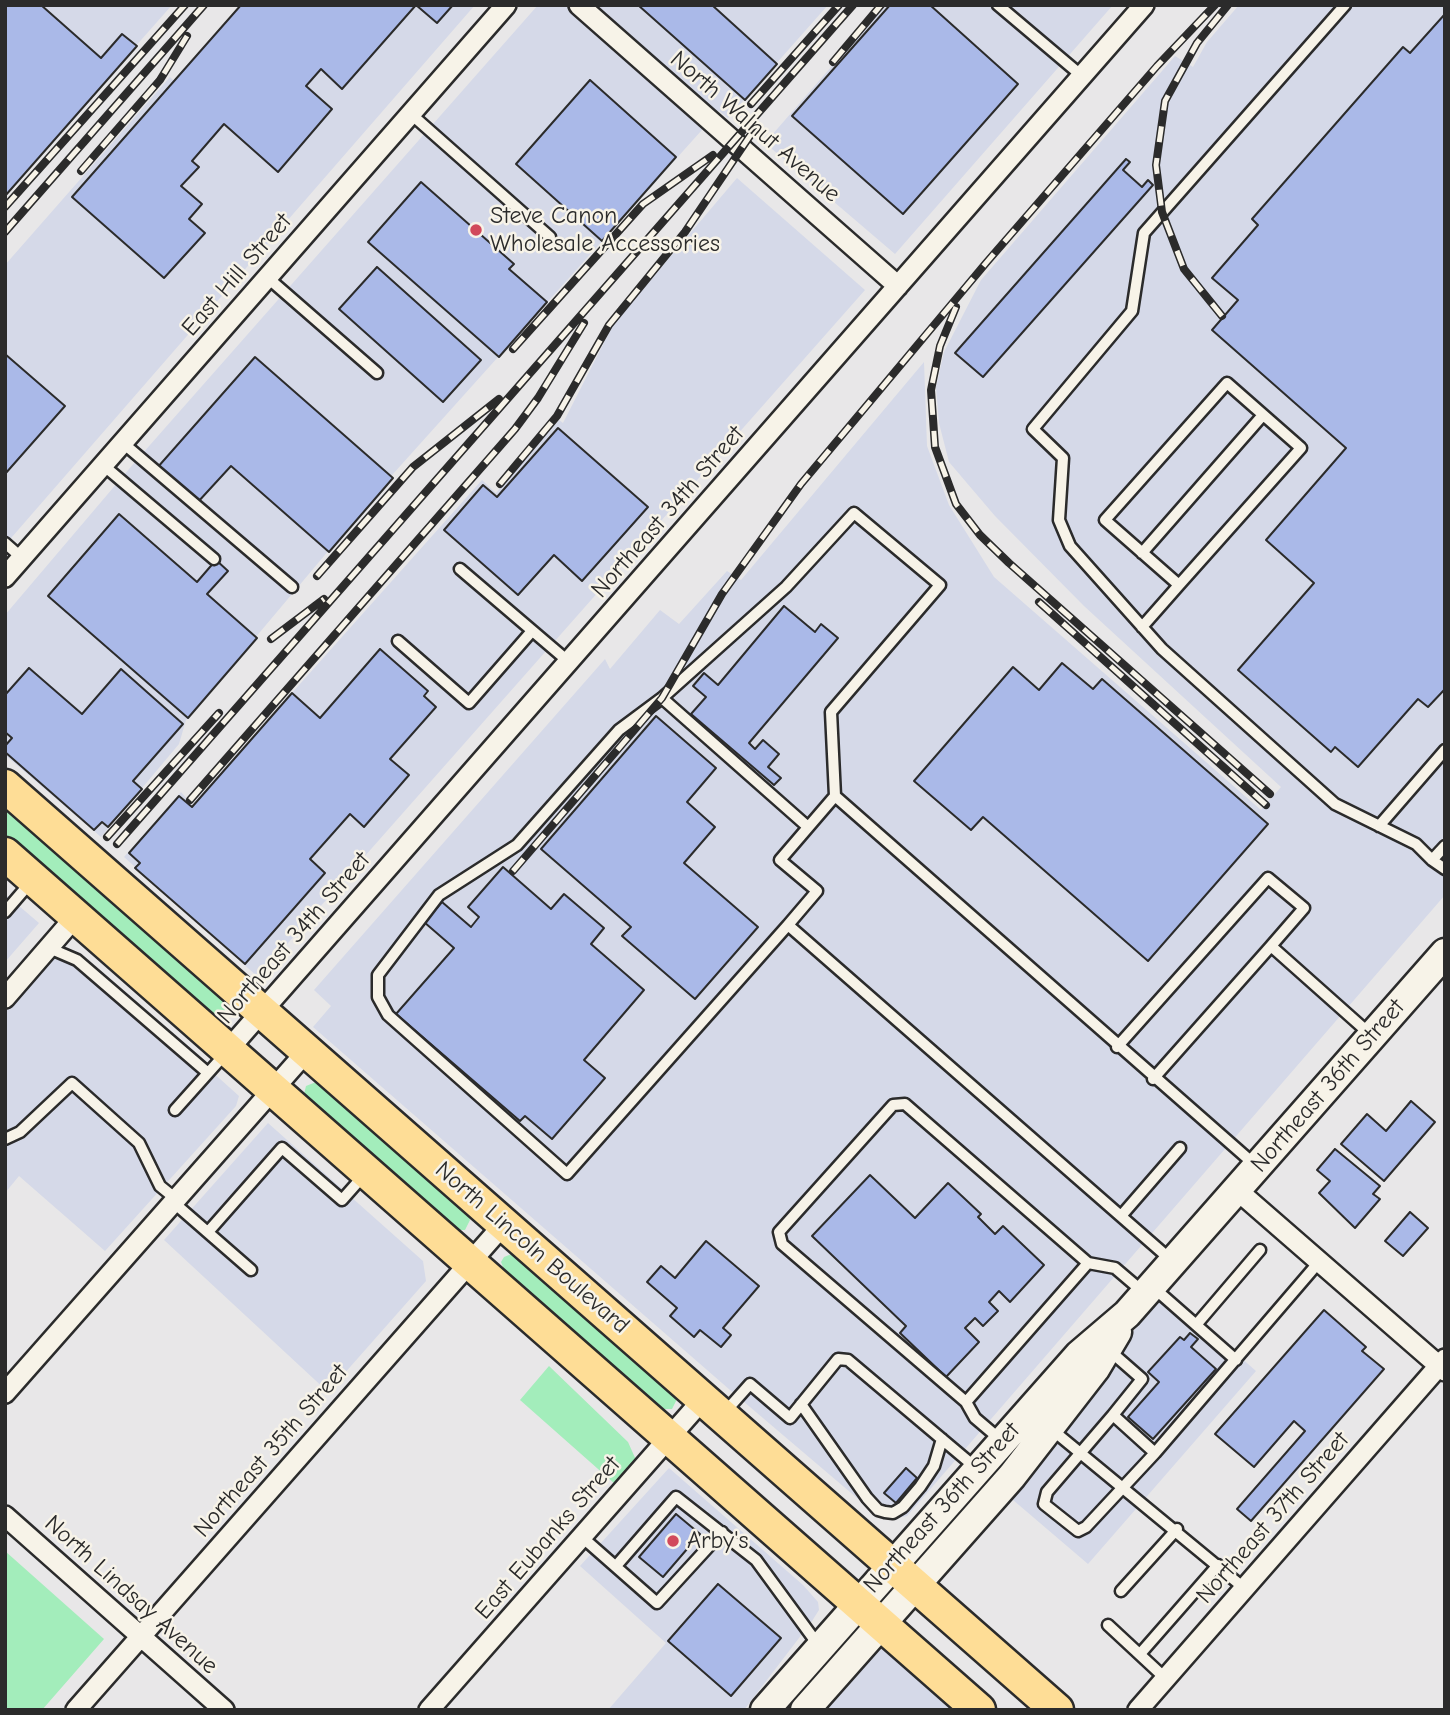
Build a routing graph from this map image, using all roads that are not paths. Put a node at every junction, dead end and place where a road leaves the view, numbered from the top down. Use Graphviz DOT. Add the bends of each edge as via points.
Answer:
graph roads {
  1 [pos="506,5"];
  2 [pos="579,5"];
  3 [pos="998,5"];
  4 [pos="1144,5"];
  5 [pos="1345,5"];
  6 [pos="1082,76"];
  7 [pos="411,114"];
  8 [pos="550,237"];
  9 [pos="268,278"];
  10 [pos="898,286"];
  11 [pos="377,373"];
  12 [pos="1263,415"];
  13 [pos="123,443"];
  14 [pos="103,465"];
  15 [pos="5,542"];
  16 [pos="1142,553"];
  17 [pos="22,558"];
  18 [pos="214,559"];
  19 [pos="460,569"];
  20 [pos="5,578"];
  21 [pos="1179,585"];
  22 [pos="292,587"];
  23 [pos="1142,627"];
  24 [pos="533,631"];
  25 [pos="398,641"];
  26 [pos="569,662"];
  27 [pos="662,698"];
  28 [pos="1445,750"];
  29 [pos="5,786"];
  30 [pos="835,796"];
  31 [pos="1379,826"];
  32 [pos="808,827"];
  33 [pos="1445,846"];
  34 [pos="5,854"];
  35 [pos="1432,860"];
  36 [pos="1445,869"];
  37 [pos="34,879"];
  38 [pos="5,912"];
  39 [pos="76,916"];
  40 [pos="788,925"];
  41 [pos="1271,946"];
  42 [pos="49,947"];
  43 [pos="1445,953"];
  44 [pos="5,998"];
  45 [pos="262,1012"];
  46 [pos="1372,1036"];
  47 [pos="1117,1047"];
  48 [pos="307,1051"];
  49 [pos="218,1061"];
  50 [pos="1153,1079"];
  51 [pos="273,1089"];
  52 [pos="175,1110"];
  53 [pos="5,1139"];
  54 [pos="1180,1148"];
  55 [pos="1257,1167"];
  56 [pos="367,1171"];
  57 [pos="1237,1190"];
  58 [pos="175,1201"];
  59 [pos="1121,1216"];
  60 [pos="504,1224"];
  61 [pos="208,1232"];
  62 [pos="1260,1250"];
  63 [pos="470,1261"];
  64 [pos="1173,1262"];
  65 [pos="1319,1262"];
  66 [pos="1087,1263"];
  67 [pos="251,1270"];
  68 [pos="1141,1298"];
  69 [pos="1196,1325"];
  70 [pos="1107,1348"];
  71 [pos="1236,1360"];
  72 [pos="1443,1366"];
  73 [pos="5,1393"];
  74 [pos="966,1402"];
  75 [pos="801,1404"];
  76 [pos="714,1406"];
  77 [pos="1112,1415"];
  78 [pos="1050,1428"];
  79 [pos="670,1437"];
  80 [pos="942,1439"];
  81 [pos="1002,1441"];
  82 [pos="1081,1453"];
  83 [pos="1156,1453"];
  84 [pos="978,1469"];
  85 [pos="1124,1488"];
  86 [pos="5,1516"];
  87 [pos="1177,1529"];
  88 [pos="723,1532"];
  89 [pos="582,1536"];
  90 [pos="1218,1565"];
  91 [pos="616,1566"];
  92 [pos="905,1574"];
  93 [pos="1244,1588"];
  94 [pos="1121,1591"];
  95 [pos="868,1614"];
  96 [pos="1108,1625"];
  97 [pos="140,1637"];
  98 [pos="820,1647"];
  99 [pos="1140,1654"];
  100 [pos="1165,1678"];
  101 [pos="76,1710"];
  102 [pos="224,1710"];
  103 [pos="429,1710"];
  104 [pos="765,1710"];
  105 [pos="806,1710"];
  106 [pos="979,1710"];
  107 [pos="1057,1710"];
  108 [pos="1138,1710"];
  1 -- 7 [label="street, East Hill Street"];
  2 -- 10 [label="street, North Walnut Avenue"];
  3 -- 6 [label="lane"];
  4 -- 6 [label="street, Northeast 34th Street"];
  5 -- 23 [label="lane" via="1144,233 1132,311 1033,429 1063,458 1059,520 1070,546"];
  6 -- 10 [label="street, Northeast 34th Street"];
  7 -- 8 [label="lane"];
  7 -- 9 [label="street, East Hill Street"];
  9 -- 11 [label="lane"];
  9 -- 13 [label="street, East Hill Street"];
  10 -- 26 [label="street, Northeast 34th Street"];
  12 -- 16 [label="lane"];
  12 -- 16 [label="lane" via="1227,383 1105,520"];
  12 -- 21 [label="lane" via="1301,449"];
  13 -- 14 [label="street, East Hill Street"];
  13 -- 22 [label="lane"];
  14 -- 17 [label="street, East Hill Street"];
  14 -- 18 [label="lane"];
  15 -- 17 [label="lane"];
  16 -- 21 [label="lane"];
  17 -- 20 [label="street, East Hill Street"];
  19 -- 24 [label="lane"];
  21 -- 23 [label="lane"];
  23 -- 31 [label="lane" via="1335,804"];
  24 -- 25 [label="lane" via="469,703"];
  24 -- 26 [label="lane"];
  26 -- 45 [label="street, Northeast 34th Street"];
  27 -- 30 [label="lane" via="786,587 854,513 940,585 831,712"];
  27 -- 32 [label="lane"];
  27 -- 40 [label="lane" via="619,730 517,845 439,895 378,975 378,997 388,1016 567,1174"];
  28 -- 31 [label="lane"];
  29 -- 45 [label="main road, North Lincoln Boulevard"];
  30 -- 32 [label="lane"];
  30 -- 47 [label="lane"];
  31 -- 35 [label="lane" via="1416,844"];
  32 -- 40 [label="lane" via="780,860 817,891"];
  33 -- 35 [label="lane"];
  34 -- 37 [label="main road, North Lincoln Boulevard"];
  35 -- 36 [label="lane"];
  37 -- 38 [label="lane"];
  37 -- 39 [label="main road, North Lincoln Boulevard"];
  39 -- 42 [label="street"];
  39 -- 49 [label="main road, North Lincoln Boulevard"];
  40 -- 59 [label="lane"];
  41 -- 46 [label="lane"];
  41 -- 47 [label="lane" via="1304,908 1268,878"];
  41 -- 50 [label="lane"];
  42 -- 44 [label="street"];
  42 -- 49 [label="lane" via="78,960"];
  43 -- 46 [label="main road, Northeast 36th Street"];
  45 -- 48 [label="main road, North Lincoln Boulevard"];
  45 -- 49 [label="street, Northeast 34th Street"];
  46 -- 55 [label="main road, Northeast 36th Street"];
  47 -- 50 [label="lane"];
  48 -- 51 [label="street"];
  48 -- 60 [label="main road, North Lincoln Boulevard"];
  49 -- 51 [label="main road, North Lincoln Boulevard"];
  49 -- 52 [label="lane"];
  50 -- 55 [label="lane"];
  51 -- 56 [label="main road, North Lincoln Boulevard"];
  51 -- 58 [label="street"];
  53 -- 58 [label="lane" via="20,1132 72,1083 139,1143 160,1186"];
  54 -- 59 [label="lane"];
  55 -- 57 [label="main road, Northeast 36th Street"];
  56 -- 61 [label="lane" via="342,1200 282,1148"];
  56 -- 63 [label="main road, North Lincoln Boulevard"];
  57 -- 64 [label="main road, Northeast 36th Street"];
  57 -- 65 [label="street"];
  58 -- 61 [label="lane"];
  58 -- 73 [label="street"];
  59 -- 64 [label="lane"];
  60 -- 63 [label="street, Northeast 35th Street"];
  60 -- 76 [label="main road, North Lincoln Boulevard"];
  61 -- 67 [label="lane"];
  62 -- 69 [label="lane"];
  63 -- 79 [label="main road, North Lincoln Boulevard"];
  63 -- 97 [label="street, Northeast 35th Street"];
  64 -- 68 [label="main road, Northeast 36th Street"];
  65 -- 71 [label="lane"];
  65 -- 72 [label="street"];
  66 -- 68 [label="lane" via="1115,1268"];
  66 -- 74 [label="lane"];
  66 -- 74 [label="lane" via="905,1104 894,1105 779,1232 782,1244"];
  68 -- 69 [label="lane"];
  68 -- 70 [label="main road, Northeast 36th Street"];
  68 -- 81 [label="main road, Northeast 36th Street" via="1079,1355"];
  69 -- 71 [label="lane"];
  70 -- 77 [label="lane" via="1142,1379"];
  70 -- 78 [label="main road, Northeast 36th Street"];
  71 -- 83 [label="lane"];
  72 -- 93 [label="street, Northeast 37th Street"];
  74 -- 81 [label="lane" via="975,1418"];
  75 -- 76 [label="lane" via="790,1418 750,1384"];
  75 -- 80 [label="lane" via="838,1359 848,1360"];
  75 -- 80 [label="lane" via="867,1498 885,1513 903,1507 920,1487"];
  76 -- 79 [label="street, East Eubanks Street"];
  76 -- 92 [label="main road, North Lincoln Boulevard"];
  77 -- 82 [label="lane"];
  77 -- 83 [label="lane"];
  78 -- 82 [label="lane"];
  78 -- 92 [label="main road, Northeast 36th Street" via="1012,1476"];
  79 -- 89 [label="street, East Eubanks Street"];
  79 -- 95 [label="main road, North Lincoln Boulevard"];
  80 -- 84 [label="lane"];
  81 -- 84 [label="main road, Northeast 36th Street"];
  82 -- 85 [label="lane"];
  82 -- 85 [label="lane" via="1047,1492 1044,1504 1078,1531"];
  83 -- 85 [label="lane"];
  84 -- 92 [label="main road, Northeast 36th Street"];
  85 -- 87 [label="lane"];
  86 -- 97 [label="street, North Lindsay Avenue"];
  87 -- 90 [label="lane"];
  87 -- 94 [label="lane"];
  88 -- 91 [label="lane" via="676,1497"];
  88 -- 91 [label="lane" via="657,1603"];
  88 -- 98 [label="lane" via="756,1560"];
  89 -- 91 [label="lane"];
  89 -- 103 [label="street, East Eubanks Street"];
  90 -- 93 [label="lane"];
  90 -- 99 [label="lane"];
  92 -- 95 [label="main road, Northeast 36th Street"];
  92 -- 107 [label="main road, North Lincoln Boulevard"];
  93 -- 100 [label="street, Northeast 37th Street"];
  95 -- 98 [label="main road, Northeast 36th Street"];
  95 -- 105 [label="main road, Northeast 36th Street"];
  95 -- 106 [label="main road, North Lincoln Boulevard"];
  96 -- 99 [label="lane"];
  97 -- 101 [label="street, Northeast 35th Street"];
  97 -- 102 [label="street, North Lindsay Avenue"];
  98 -- 104 [label="main road, Northeast 36th Street"];
  99 -- 100 [label="lane"];
  100 -- 108 [label="street, Northeast 37th Street"];
}
